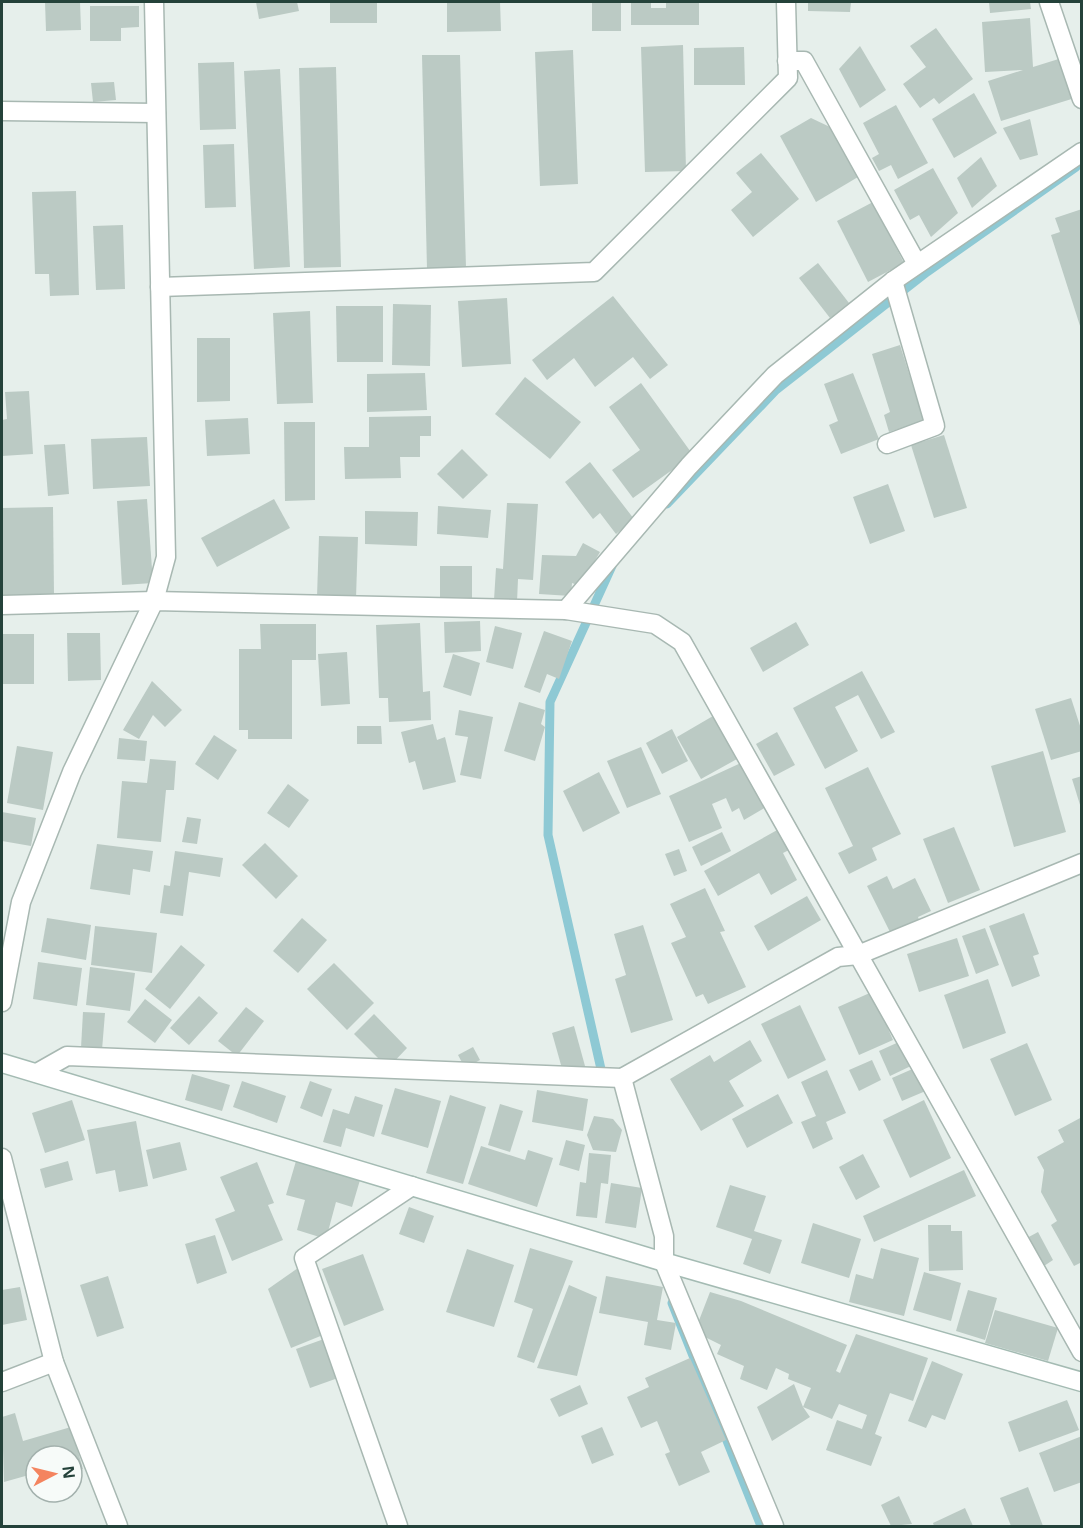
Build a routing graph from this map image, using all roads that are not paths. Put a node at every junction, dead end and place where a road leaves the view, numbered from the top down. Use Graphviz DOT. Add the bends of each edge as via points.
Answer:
graph roads {
  1 [pos="154,2"];
  2 [pos="786,2"];
  3 [pos="1049,2"];
  4 [pos="787,61"];
  5 [pos="1082,99"];
  6 [pos="2,111"];
  7 [pos="156,113"];
  8 [pos="1082,152"];
  9 [pos="917,264"];
  10 [pos="893,281"];
  11 [pos="159,287"];
  12 [pos="888,444"];
  13 [pos="154,601"];
  14 [pos="2,604"];
  15 [pos="566,610"];
  16 [pos="1082,863"];
  17 [pos="858,955"];
  18 [pos="2,1002"];
  19 [pos="2,1062"];
  20 [pos="37,1073"];
  21 [pos="622,1078"];
  22 [pos="2,1158"];
  23 [pos="412,1186"];
  24 [pos="664,1262"];
  25 [pos="1082,1352"];
  26 [pos="54,1362"];
  27 [pos="2,1382"];
  28 [pos="1082,1382"];
  29 [pos="118,1527"];
  30 [pos="398,1527"];
  31 [pos="774,1527"];
  1 -- 7 [label="street"];
  2 -- 4 [label="street"];
  3 -- 5 [label="street"];
  4 -- 9 [label="street" via="804,61"];
  4 -- 11 [label="street" via="788,78 594,272"];
  6 -- 7 [label="street"];
  7 -- 11 [label="street"];
  8 -- 9 [label="street"];
  9 -- 10 [label="street"];
  10 -- 12 [label="street" via="934,426"];
  10 -- 15 [label="street" via="775,375 689,466"];
  11 -- 13 [label="street" via="166,557"];
  13 -- 14 [label="street"];
  13 -- 15 [label="street"];
  13 -- 18 [label="street" via="72,772 21,902"];
  15 -- 17 [label="street" via="655,624 682,642"];
  16 -- 17 [label="street"];
  17 -- 21 [label="street" via="838,957"];
  17 -- 25 [label="street"];
  19 -- 20 [label="street"];
  20 -- 21 [label="street" via="67,1056"];
  20 -- 23 [label="street"];
  21 -- 24 [label="street" via="664,1236"];
  22 -- 26 [label="street"];
  23 -- 24 [label="street"];
  23 -- 30 [label="street" via="304,1258"];
  24 -- 28 [label="street"];
  24 -- 31 [label="street"];
  26 -- 27 [label="street"];
  26 -- 29 [label="street"];
}
